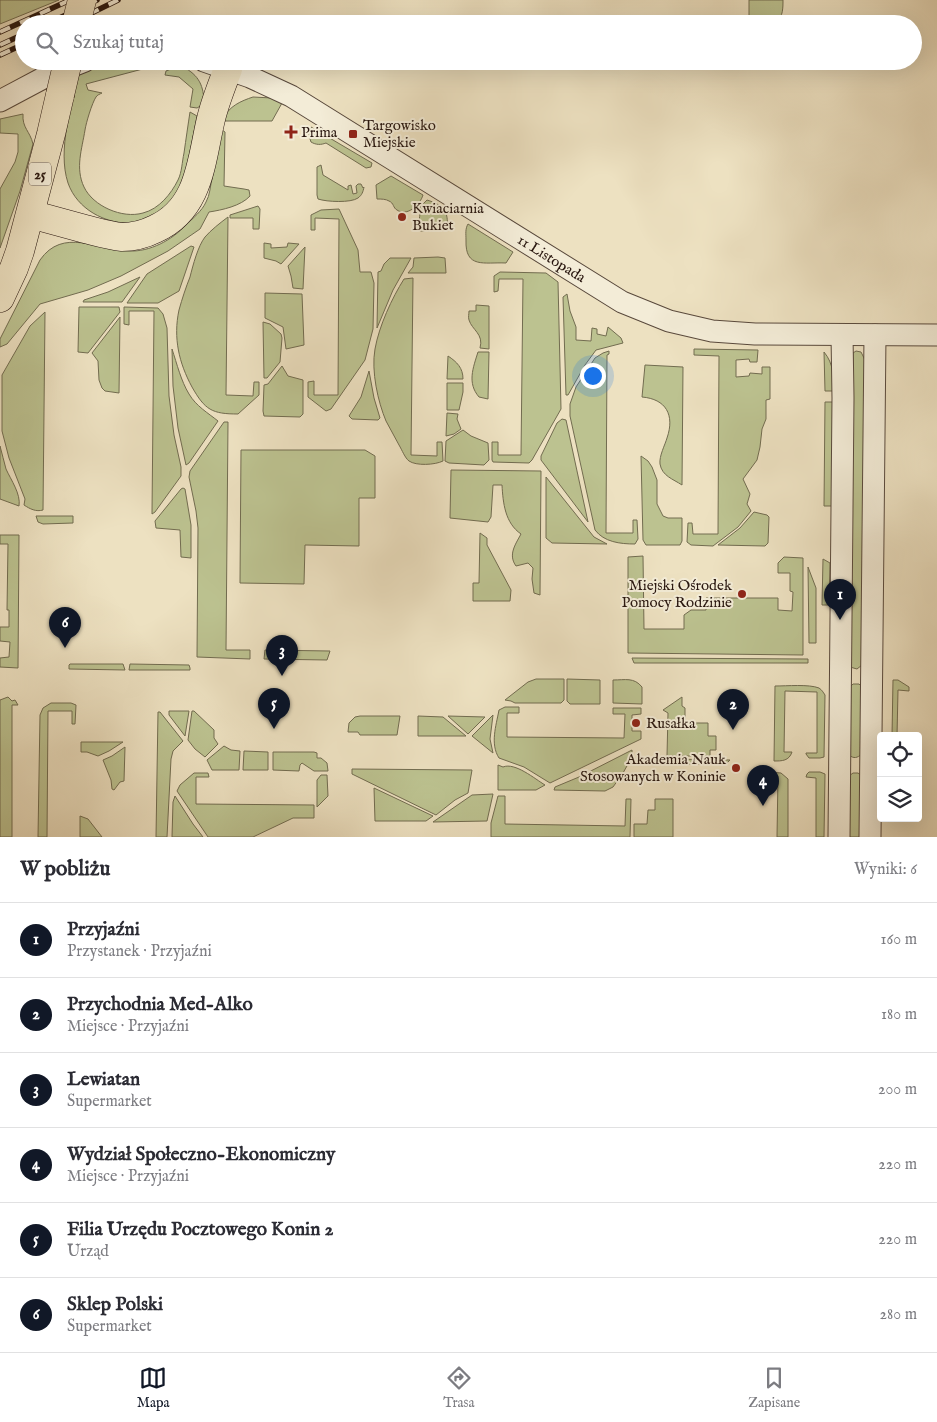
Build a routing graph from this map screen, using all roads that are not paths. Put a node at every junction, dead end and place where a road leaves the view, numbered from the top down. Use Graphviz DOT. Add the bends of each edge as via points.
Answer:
graph roads {
  1 [pos="82,0"];
  2 [pos="78,15"];
  3 [pos="62,70"];
  4 [pos="66,70"];
  5 [pos="216,70"];
  6 [pos="229,70"];
  7 [pos="0,101"];
  8 [pos="30,214"];
  9 [pos="0,298"];
  10 [pos="842,335"];
  11 [pos="875,335"];
  12 [pos="937,335"];
  13 [pos="839,837"];
  14 [pos="870,837"];
  1 -- 2 [label="main road, bridge"];
  3 -- 7 [label="street"];
  4 -- 8 [label="main road, 25, bridge"];
  5 -- 8 [label="main road" via="211,118 196,181 191,196 175,218 146,234 124,237"];
  6 -- 10 [label="street, 11 Listopada" via="291,96 622,302 669,321 712,331"];
  8 -- 9 [label="main road, 25" via="14,268"];
  10 -- 11 [label="street, 11 Listopada"];
  10 -- 13 [label="street"];
  11 -- 12 [label="street, 11 Listopada"];
  11 -- 14 [label="street"];
}
